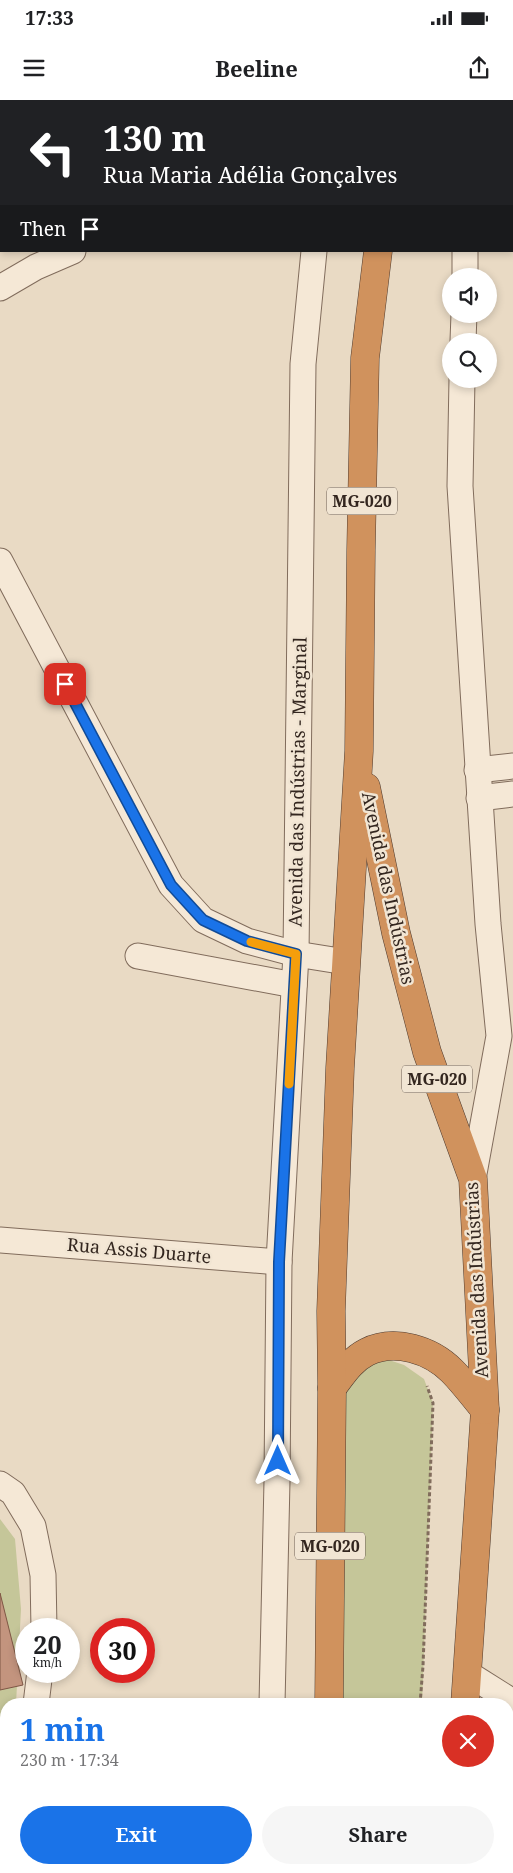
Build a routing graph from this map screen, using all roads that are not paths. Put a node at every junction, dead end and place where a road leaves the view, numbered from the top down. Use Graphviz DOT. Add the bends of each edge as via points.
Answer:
graph roads {
  1 [pos="71,252"];
  2 [pos="314,252"];
  3 [pos="378,252"];
  4 [pos="465,252"];
  5 [pos="465,268"];
  6 [pos="0,288"];
  7 [pos="462,388"];
  8 [pos="1,565"];
  9 [pos="359,752"];
  10 [pos="513,766"];
  11 [pos="478,770"];
  12 [pos="513,794"];
  13 [pos="479,798"];
  14 [pos="296,954"];
  15 [pos="138,956"];
  16 [pos="346,962"];
  17 [pos="294,985"];
  18 [pos="506,1034"];
  19 [pos="473,1179"];
  20 [pos="0,1240"];
  21 [pos="279,1262"];
  22 [pos="332,1388"];
  23 [pos="485,1410"];
  24 [pos="0,1484"];
  25 [pos="45,1618"];
  26 [pos="467,1674"];
  27 [pos="39,1683"];
  28 [pos="37,1698"];
  29 [pos="272,1698"];
  30 [pos="329,1698"];
  31 [pos="465,1698"];
  32 [pos="506,1698"];
  1 -- 6 [label="street"];
  2 -- 14 [label="street, Avenida das Indústrias - Marginal" via="302,364"];
  3 -- 9 [label="highway, Avenida das Indústrias / MG-020" via="365,358"];
  4 -- 5 [label="street"];
  7 -- 11 [label="street" via="460,486"];
  8 -- 14 [label="street" via="171,885 203,920 247,941"];
  9 -- 16 [label="highway, Avenida das Indústrias / MG-020"];
  9 -- 19 [label="highway, Avenida das Indústrias / MG-020" via="396,933 427,1052"];
  10 -- 11 [label="street"];
  11 -- 13 [label="street"];
  12 -- 13 [label="street"];
  13 -- 18 [label="street" via="488,924"];
  14 -- 16 [label="street"];
  14 -- 17 [label="street, Avenida das Indústrias - Marginal"];
  15 -- 17 [label="street"];
  16 -- 22 [label="highway, Avenida das Indústrias / MG-020" via="331,1311"];
  17 -- 21 [label="street, Avenida das Indústrias - Marginal"];
  18 -- 19 [label="street"];
  19 -- 23 [label="highway, Avenida das Indústrias / MG-020"];
  20 -- 21 [label="street, Rua Assis Duarte"];
  21 -- 29 [label="street, Avenida das Indústrias - Marginal"];
  22 -- 23 [label="highway" via="350,1365 367,1352 406,1346 428,1353 452,1370"];
  22 -- 30 [label="highway, Avenida das Indústrias / MG-020"];
  23 -- 26 [label="highway, Avenida das Indústrias / MG-020"];
  24 -- 25 [label="street" via="13,1493 33,1526 43,1575"];
  26 -- 31 [label="highway, Avenida das Indústrias / MG-020"];
  26 -- 32 [label="street"];
  27 -- 28 [label="street"];
}
